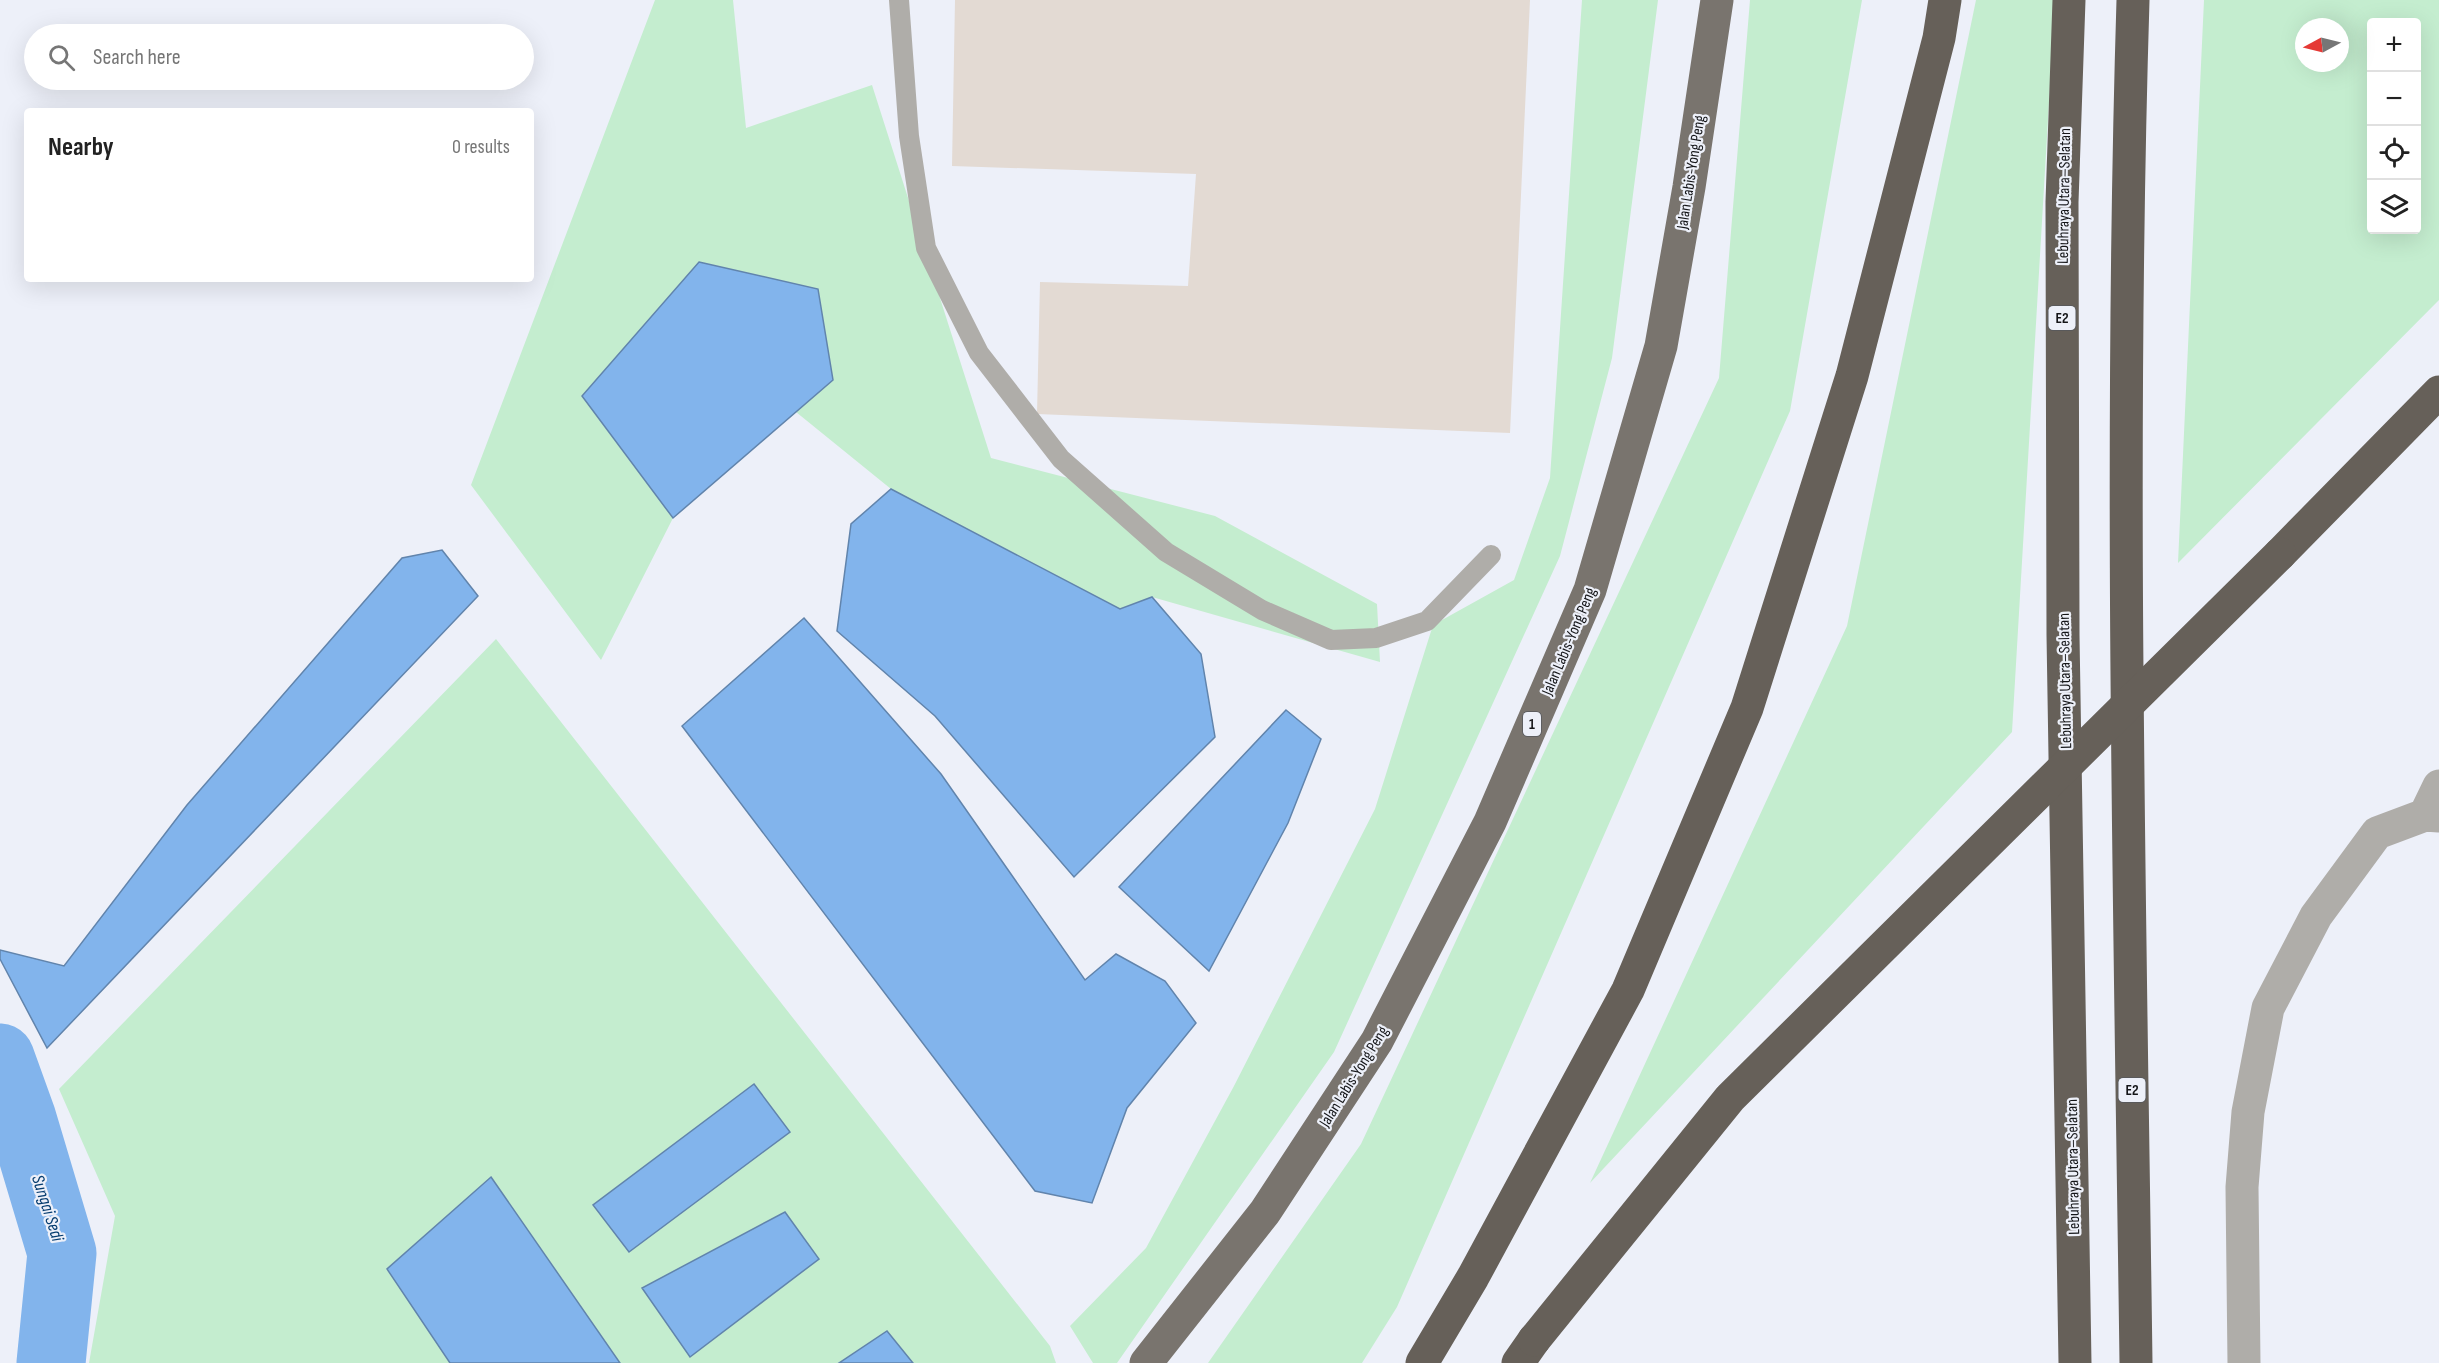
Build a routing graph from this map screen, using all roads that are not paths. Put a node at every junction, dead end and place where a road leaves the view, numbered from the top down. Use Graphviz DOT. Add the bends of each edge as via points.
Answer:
graph roads {
  1 [pos="899,0"];
  2 [pos="1717,0"];
  3 [pos="1945,0"];
  4 [pos="2069,0"];
  5 [pos="2133,0"];
  6 [pos="2439,392"];
  7 [pos="1491,555"];
  8 [pos="2439,786"];
  9 [pos="2432,815"];
  10 [pos="1526,1352"];
  11 [pos="1146,1363"];
  12 [pos="1422,1363"];
  13 [pos="2075,1363"];
  14 [pos="2136,1363"];
  15 [pos="2244,1363"];
  1 -- 7 [label="lane" via="909,136 926,248 979,353 1061,459 1166,552 1262,610 1331,640 1376,638 1427,621"];
  2 -- 11 [label="main road, Jalan Labis-Yong Peng / 1" via="1661,346 1590,590 1490,822 1377,1041 1264,1212"];
  3 -- 12 [label="highway" via="1939,38 1852,376 1747,708 1628,990 1473,1277"];
  4 -- 13 [label="highway, Lebuhraya Utara–Selatan / E2" via="2062,202 2063,635"];
  5 -- 14 [label="highway, E2" via="2127,231 2128,816"];
  6 -- 10 [label="highway, bridge" via="1730,1098"];
  8 -- 9 [label="street"];
  9 -- 15 [label="street" via="2377,833 2316,916 2268,1008 2248,1112 2242,1187"];
}
